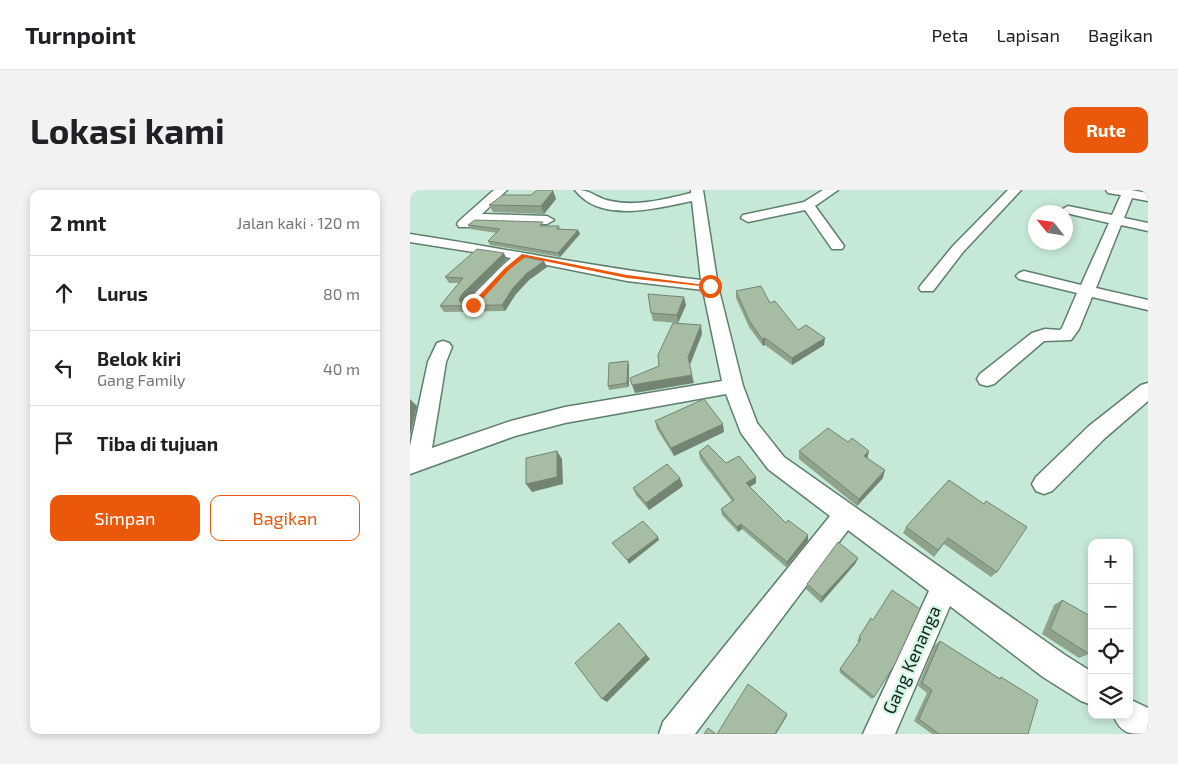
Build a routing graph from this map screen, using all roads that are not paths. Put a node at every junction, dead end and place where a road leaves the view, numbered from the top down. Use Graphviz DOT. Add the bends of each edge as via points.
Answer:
graph roads {
  1 [pos="500,190"];
  2 [pos="581,190"];
  3 [pos="832,190"];
  4 [pos="1015,190"];
  5 [pos="1112,190"];
  6 [pos="697,193"];
  7 [pos="1128,193"];
  8 [pos="1148,197"];
  9 [pos="808,205"];
  10 [pos="1073,211"];
  11 [pos="470,218"];
  12 [pos="748,218"];
  13 [pos="547,220"];
  14 [pos="1116,220"];
  15 [pos="1148,227"];
  16 [pos="410,238"];
  17 [pos="446,242"];
  18 [pos="838,246"];
  19 [pos="524,256"];
  20 [pos="1024,276"];
  21 [pos="710,286"];
  22 [pos="927,288"];
  23 [pos="1086,291"];
  24 [pos="1148,304"];
  25 [pos="473,305"];
  26 [pos="443,347"];
  27 [pos="986,379"];
  28 [pos="733,386"];
  29 [pos="1148,390"];
  30 [pos="414,463"];
  31 [pos="1044,484"];
  32 [pos="846,514"];
  33 [pos="945,586"];
  34 [pos="1088,687"];
  35 [pos="1133,718"];
  36 [pos="1148,727"];
  37 [pos="676,734"];
  38 [pos="879,734"];
  1 -- 11 [label="street"];
  2 -- 6 [label="street" via="594,202 624,208"];
  3 -- 9 [label="street"];
  4 -- 22 [label="street" via="958,249"];
  5 -- 7 [label="street"];
  6 -- 21 [label="street"];
  7 -- 8 [label="street"];
  7 -- 14 [label="street"];
  9 -- 12 [label="street"];
  9 -- 18 [label="street"];
  10 -- 14 [label="street"];
  11 -- 13 [label="street"];
  11 -- 17 [label="street"];
  14 -- 15 [label="street"];
  14 -- 23 [label="street"];
  16 -- 17 [label="street"];
  17 -- 19 [label="street"];
  19 -- 21 [label="street" via="627,276"];
  19 -- 25 [label="street"];
  20 -- 23 [label="street"];
  21 -- 28 [label="street"];
  23 -- 24 [label="street"];
  23 -- 27 [label="street" via="1065,336 1038,337"];
  26 -- 30 [label="street"];
  28 -- 30 [label="street" via="565,415 511,429"];
  28 -- 32 [label="street" via="748,427 776,463"];
  29 -- 31 [label="street" via="1097,432"];
  32 -- 33 [label="street"];
  32 -- 37 [label="street"];
  33 -- 34 [label="street"];
  33 -- 38 [label="street, Gang Kenanga"];
  35 -- 36 [label="street"];
}
